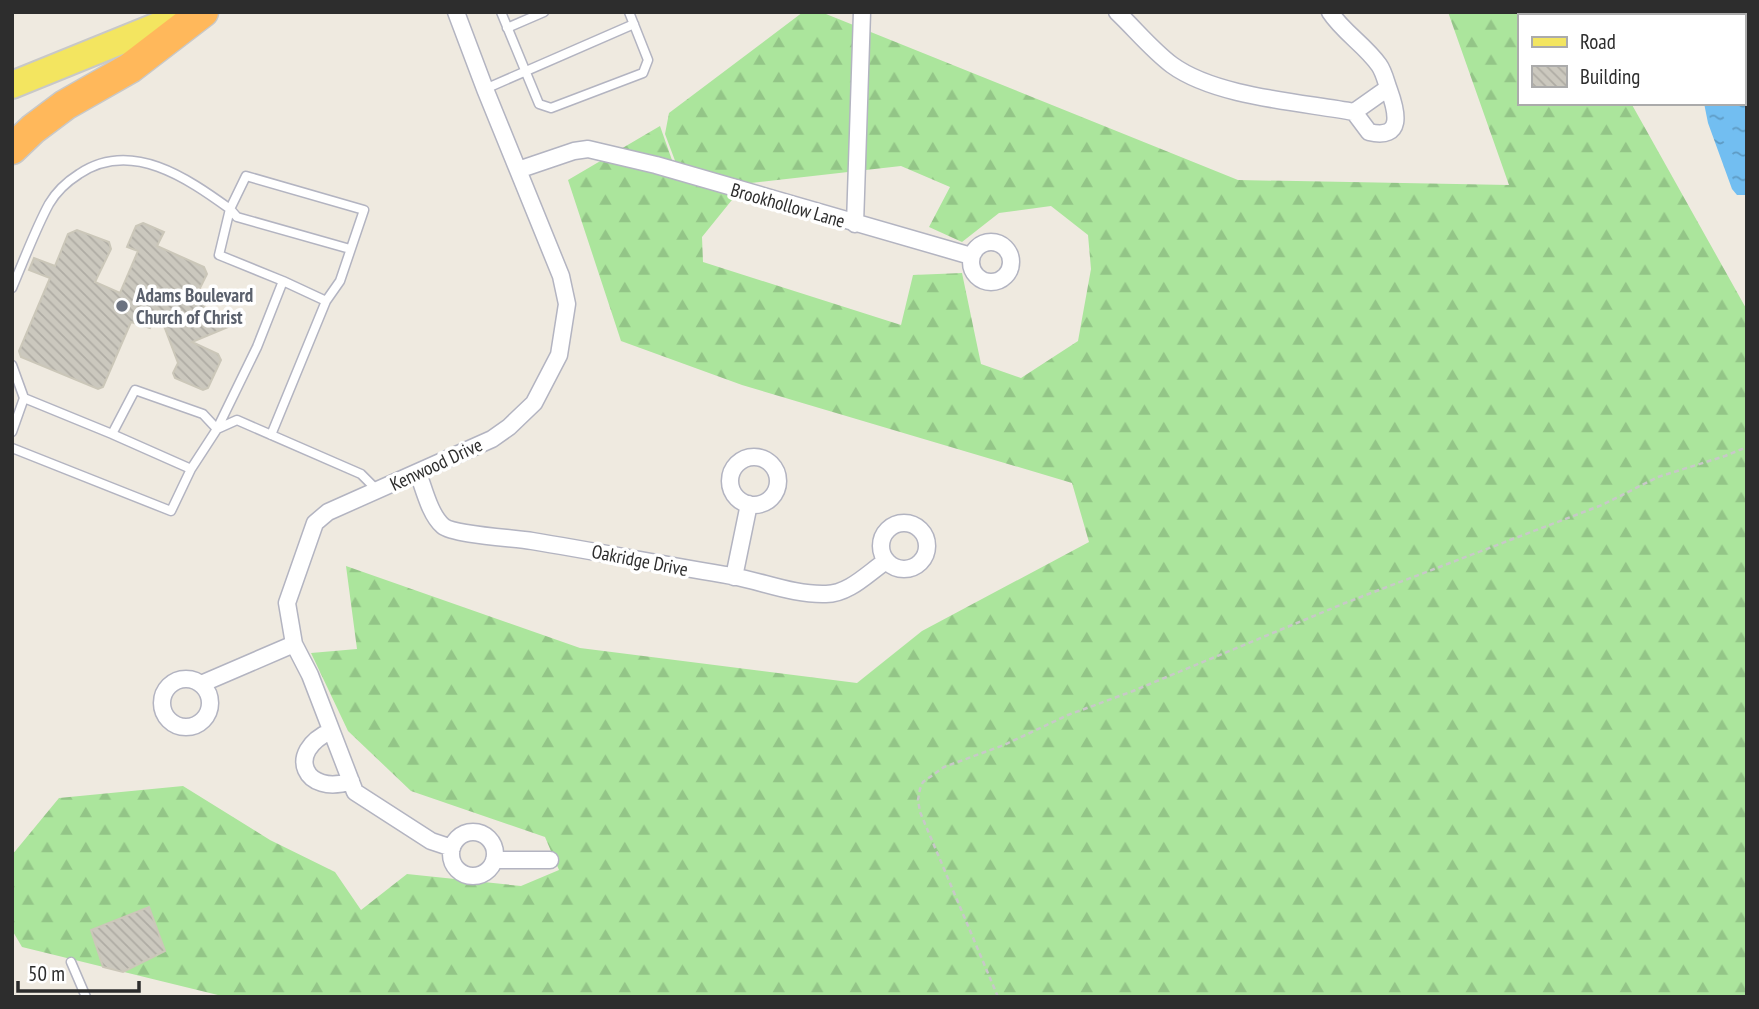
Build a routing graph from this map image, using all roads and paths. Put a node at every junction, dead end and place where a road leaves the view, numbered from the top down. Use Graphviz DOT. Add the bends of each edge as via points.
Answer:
graph roads {
  1 [pos="192,12"];
  2 [pos="203,12"];
  3 [pos="456,12"];
  4 [pos="501,12"];
  5 [pos="544,12"];
  6 [pos="629,12"];
  7 [pos="862,12"];
  8 [pos="1117,12"];
  9 [pos="1330,12"];
  10 [pos="634,24"];
  11 [pos="507,28"];
  12 [pos="525,71"];
  13 [pos="12,85"];
  14 [pos="1388,88"];
  15 [pos="485,89"];
  16 [pos="1354,111"];
  17 [pos="12,149"];
  18 [pos="518,170"];
  19 [pos="230,209"];
  20 [pos="855,224"];
  21 [pos="350,249"];
  22 [pos="971,256"];
  23 [pos="283,281"];
  24 [pos="12,288"];
  25 [pos="326,301"];
  26 [pos="12,365"];
  27 [pos="24,398"];
  28 [pos="217,429"];
  29 [pos="12,432"];
  30 [pos="112,434"];
  31 [pos="271,435"];
  32 [pos="1747,447"];
  33 [pos="12,448"];
  34 [pos="191,469"];
  35 [pos="418,473"];
  36 [pos="378,491"];
  37 [pos="749,504"];
  38 [pos="886,561"];
  39 [pos="734,577"];
  40 [pos="293,644"];
  41 [pos="201,684"];
  42 [pos="331,731"];
  43 [pos="351,781"];
  44 [pos="452,848"];
  45 [pos="494,860"];
  46 [pos="550,860"];
  47 [pos="71,962"];
  48 [pos="86,997"];
  49 [pos="998,997"];
  1 -- 13 [label="main road"];
  2 -- 17 [label="highway" via="130,68 65,105"];
  3 -- 15 [label="street, Kenwood Drive"];
  4 -- 11 [label="lane"];
  5 -- 11 [label="lane"];
  6 -- 10 [label="lane"];
  7 -- 20 [label="street, Brookhollow Lane"];
  8 -- 16 [label="street" via="1172,65 1203,81 1238,92"];
  9 -- 14 [label="street" via="1381,67"];
  10 -- 12 [label="lane"];
  10 -- 12 [label="lane" via="648,60 643,73 551,108 539,104"];
  11 -- 12 [label="lane"];
  12 -- 15 [label="lane"];
  14 -- 16 [label="street"];
  14 -- 16 [label="street" via="1397,110 1389,132 1368,132"];
  15 -- 18 [label="street, Kenwood Drive"];
  18 -- 20 [label="street, Brookhollow Lane" via="588,149"];
  18 -- 35 [label="street, Kenwood Drive" via="561,276 567,304 559,355 534,403 509,427"];
  19 -- 21 [label="lane" via="237,217"];
  19 -- 21 [label="lane" via="246,176 364,210"];
  19 -- 23 [label="lane" via="219,256"];
  19 -- 24 [label="lane" via="191,181 146,162 121,160 90,166 68,181 50,202"];
  20 -- 22 [label="street"];
  21 -- 25 [label="lane" via="340,281"];
  23 -- 25 [label="lane"];
  23 -- 28 [label="lane"];
  25 -- 31 [label="lane"];
  26 -- 27 [label="lane"];
  27 -- 29 [label="lane"];
  27 -- 30 [label="lane"];
  28 -- 30 [label="lane" via="203,414 135,390"];
  28 -- 31 [label="lane" via="237,420"];
  28 -- 34 [label="lane"];
  30 -- 34 [label="lane"];
  31 -- 36 [label="lane" via="361,474"];
  32 -- 49 [label="path" via="1657,477 1602,505 1345,603 934,773 920,789 920,812"];
  33 -- 34 [label="lane" via="171,510"];
  35 -- 36 [label="street, Kenwood Drive"];
  35 -- 39 [label="street, Oakridge Drive" via="444,527"];
  36 -- 40 [label="street, Kenwood Drive" via="328,512 315,523 287,603"];
  37 -- 39 [label="street"];
  38 -- 39 [label="street, Oakridge Drive" via="844,590 828,594"];
  40 -- 41 [label="street"];
  40 -- 42 [label="street, Kenwood Drive"];
  42 -- 43 [label="street, Kenwood Drive"];
  42 -- 43 [label="street" via="307,749 306,771 317,782 329,785"];
  43 -- 44 [label="street, Kenwood Drive" via="355,792 431,841"];
  44 -- 45 [label="street" via="463,835 477,833 493,846"];
  44 -- 45 [label="street" via="454,866 465,875 486,872"];
  45 -- 46 [label="street"];
  47 -- 48 [label="lane"];
}
